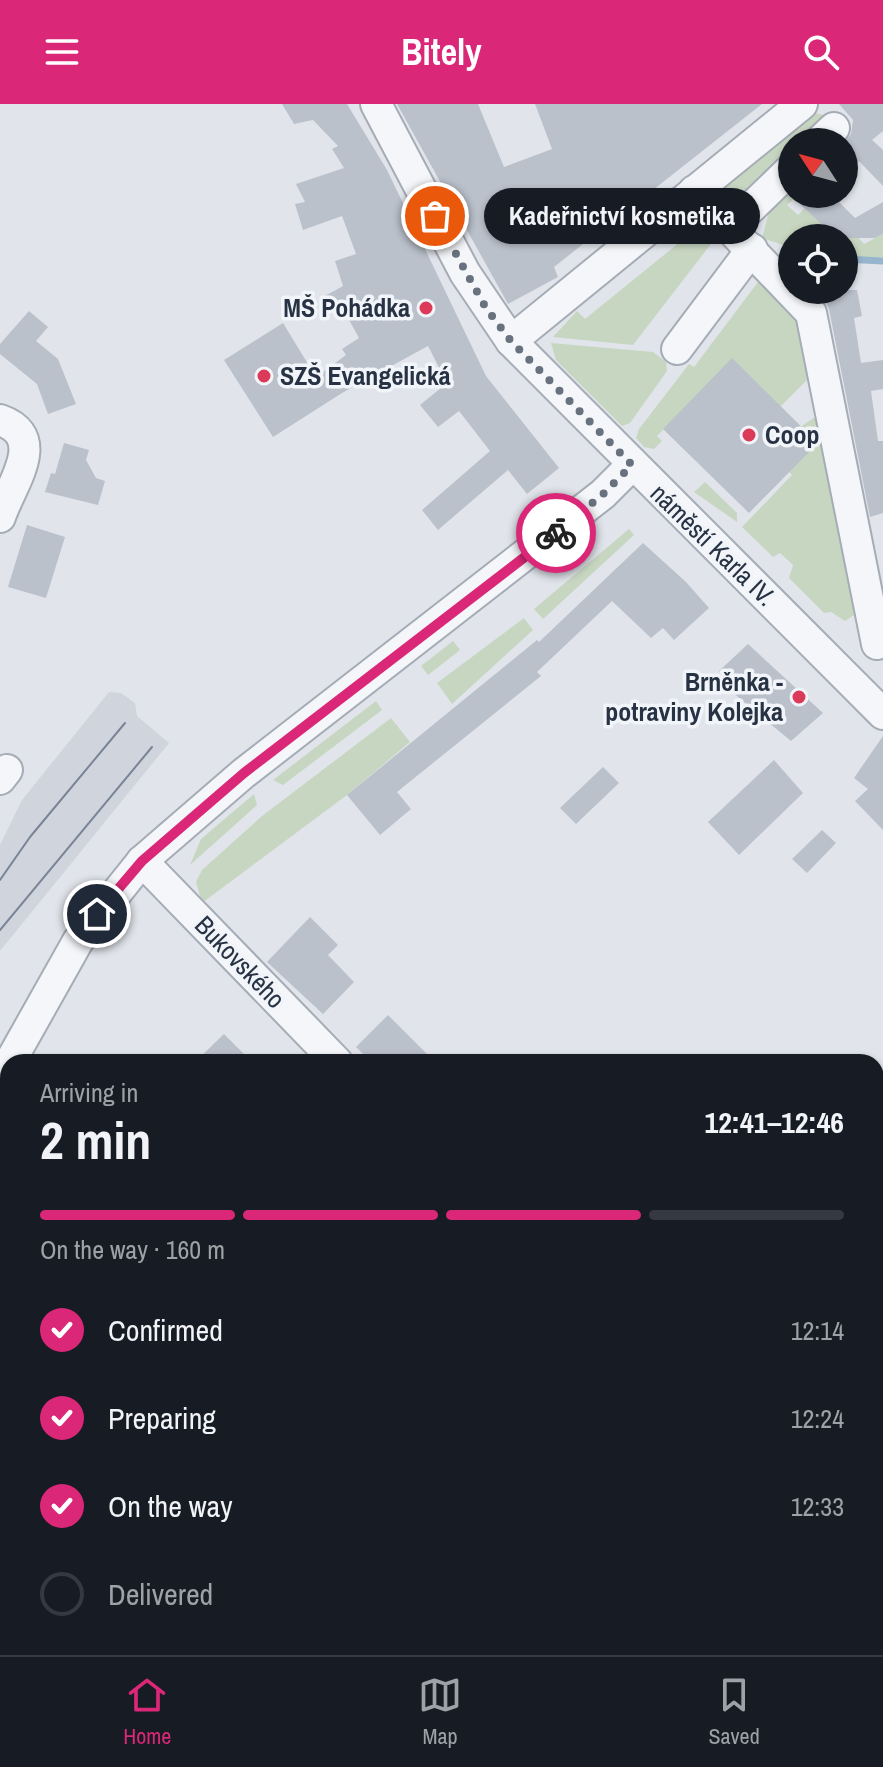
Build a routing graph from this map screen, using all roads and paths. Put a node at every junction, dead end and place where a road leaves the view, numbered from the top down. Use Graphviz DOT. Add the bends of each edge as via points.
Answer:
graph roads {
  1 [pos="376,104"];
  2 [pos="802,104"];
  3 [pos="778,182"];
  4 [pos="694,191"];
  5 [pos="731,227"];
  6 [pos="757,254"];
  7 [pos="511,341"];
  8 [pos="677,349"];
  9 [pos="0,420"];
  10 [pos="632,465"];
  11 [pos="1,508"];
  12 [pos="880,643"];
  13 [pos="844,674"];
  14 [pos="883,714"];
  15 [pos="142,861"];
  16 [pos="15,1054"];
  17 [pos="329,1054"];
  1 -- 7 [label="street, náměstí Karla IV." via="465,273"];
  2 -- 4 [label="street"];
  3 -- 5 [label="street"];
  4 -- 5 [label="street"];
  4 -- 7 [label="street"];
  5 -- 6 [label="street"];
  6 -- 8 [label="street"];
  6 -- 12 [label="street" via="811,313"];
  7 -- 10 [label="street, náměstí Karla IV."];
  9 -- 11 [label="street" via="16,426 26,445 25,459"];
  10 -- 13 [label="street, náměstí Karla IV."];
  10 -- 15 [label="street" via="593,503 244,773"];
  12 -- 13 [label="street"];
  13 -- 14 [label="street, náměstí Karla IV."];
  15 -- 16 [label="street" via="78,941"];
  15 -- 17 [label="street, Bukovského"];
}
